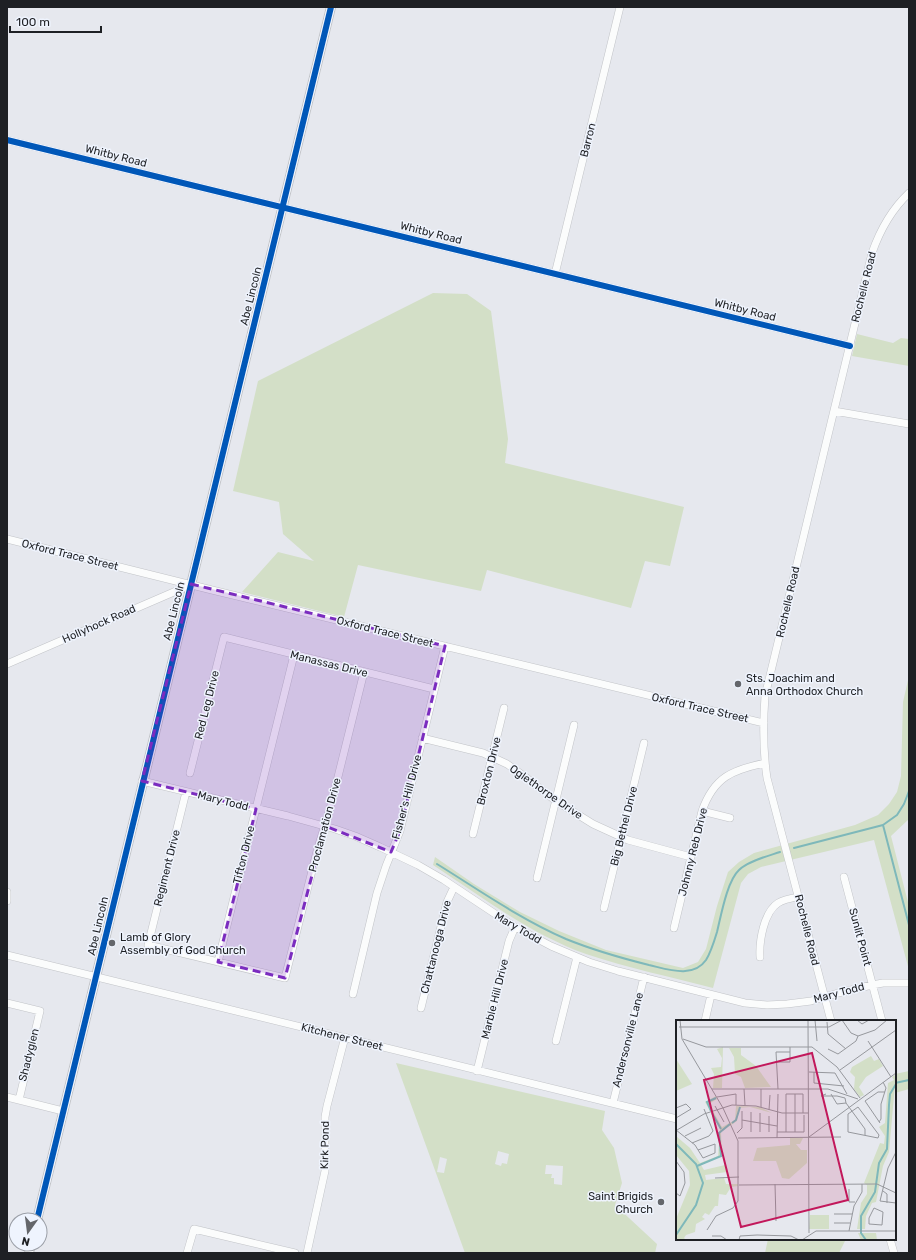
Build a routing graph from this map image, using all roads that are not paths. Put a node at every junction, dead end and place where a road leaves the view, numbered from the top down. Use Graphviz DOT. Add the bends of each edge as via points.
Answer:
graph roads {
  1 [pos="331,7"];
  2 [pos="620,7"];
  3 [pos="7,140"];
  4 [pos="909,193"];
  5 [pos="283,207"];
  6 [pos="555,274"];
  7 [pos="850,346"];
  8 [pos="834,411"];
  9 [pos="909,424"];
  10 [pos="7,539"];
  11 [pos="191,584"];
  12 [pos="224,638"];
  13 [pos="445,646"];
  14 [pos="294,655"];
  15 [pos="7,664"];
  16 [pos="364,672"];
  17 [pos="434,689"];
  18 [pos="504,708"];
  19 [pos="764,723"];
  20 [pos="574,725"];
  21 [pos="422,738"];
  22 [pos="644,743"];
  23 [pos="492,757"];
  24 [pos="765,763"];
  25 [pos="190,773"];
  26 [pos="142,781"];
  27 [pos="186,792"];
  28 [pos="556,801"];
  29 [pos="256,809"];
  30 [pos="702,811"];
  31 [pos="730,818"];
  32 [pos="325,826"];
  33 [pos="473,834"];
  34 [pos="621,837"];
  35 [pos="391,852"];
  36 [pos="691,857"];
  37 [pos="844,877"];
  38 [pos="537,878"];
  39 [pos="454,887"];
  40 [pos="7,892"];
  41 [pos="799,897"];
  42 [pos="7,901"];
  43 [pos="604,908"];
  44 [pos="515,927"];
  45 [pos="674,928"];
  46 [pos="7,955"];
  47 [pos="577,957"];
  48 [pos="760,957"];
  49 [pos="218,962"];
  50 [pos="96,976"];
  51 [pos="644,977"];
  52 [pos="909,983"];
  53 [pos="872,984"];
  54 [pos="353,994"];
  55 [pos="711,995"];
  56 [pos="825,997"];
  57 [pos="7,1003"];
  58 [pos="421,1008"];
  59 [pos="705,1020"];
  60 [pos="831,1020"];
  61 [pos="882,1020"];
  62 [pos="345,1038"];
  63 [pos="556,1041"];
  64 [pos="477,1071"];
  65 [pos="7,1097"];
  66 [pos="19,1100"];
  67 [pos="613,1103"];
  68 [pos="63,1111"];
  69 [pos="676,1119"];
  70 [pos="39,1212"];
  71 [pos="890,1240"];
  72 [pos="187,1253"];
  73 [pos="295,1253"];
  74 [pos="307,1253"];
  75 [pos="894,1253"];
  1 -- 5 [label="street, Abe Lincoln"];
  2 -- 6 [label="street, Barron"];
  3 -- 5 [label="street, Whitby Road"];
  4 -- 7 [label="street, Rochelle Road" via="881,228 872,253"];
  5 -- 6 [label="street, Whitby Road"];
  5 -- 11 [label="street, Abe Lincoln"];
  6 -- 7 [label="street, Whitby Road"];
  7 -- 8 [label="street, Rochelle Road"];
  8 -- 9 [label="street"];
  8 -- 19 [label="street, Rochelle Road" via="765,696"];
  10 -- 11 [label="street, Oxford Trace Street"];
  11 -- 13 [label="street, Oxford Trace Street"];
  11 -- 15 [label="street, Hollyhock Road"];
  11 -- 26 [label="street, Abe Lincoln"];
  12 -- 14 [label="street, Manassas Drive"];
  12 -- 25 [label="street, Red Leg Drive"];
  13 -- 17 [label="street, Fisher's Hill Drive"];
  13 -- 19 [label="street, Oxford Trace Street"];
  14 -- 16 [label="street, Manassas Drive"];
  14 -- 29 [label="street, Tifton Drive"];
  16 -- 17 [label="street, Manassas Drive"];
  16 -- 32 [label="street, Proclamation Drive"];
  17 -- 21 [label="street, Fisher's Hill Drive"];
  18 -- 23 [label="street, Broxton Drive"];
  19 -- 24 [label="street, Rochelle Road"];
  20 -- 28 [label="street"];
  21 -- 23 [label="street, Oglethorpe Drive"];
  21 -- 35 [label="street, Fisher's Hill Drive" via="400,831"];
  22 -- 34 [label="street, Big Bethel Drive"];
  23 -- 28 [label="street, Oglethorpe Drive" via="507,764"];
  23 -- 33 [label="street, Broxton Drive"];
  24 -- 30 [label="street, Johnny Reb Drive" via="735,771 721,780 710,793"];
  24 -- 41 [label="street, Rochelle Road"];
  26 -- 27 [label="street, Mary Todd"];
  26 -- 50 [label="street, Abe Lincoln"];
  27 -- 29 [label="street, Mary Todd"];
  27 -- 49 [label="street, Regiment Drive" via="148,945"];
  28 -- 34 [label="street, Oglethorpe Drive" via="593,824"];
  28 -- 38 [label="street"];
  29 -- 32 [label="street, Mary Todd"];
  29 -- 49 [label="street, Tifton Drive"];
  30 -- 31 [label="street"];
  30 -- 36 [label="street, Johnny Reb Drive"];
  32 -- 35 [label="street, Mary Todd"];
  32 -- 49 [label="street, Proclamation Drive" via="285,978"];
  34 -- 36 [label="street, Oglethorpe Drive"];
  34 -- 43 [label="street, Big Bethel Drive"];
  35 -- 39 [label="street, Mary Todd"];
  35 -- 54 [label="street, Fisher's Hill Drive" via="377,893"];
  36 -- 45 [label="street, Johnny Reb Drive"];
  37 -- 53 [label="street, Sunlit Point"];
  39 -- 44 [label="street, Mary Todd"];
  39 -- 58 [label="street, Chattanooga Drive" via="447,902"];
  40 -- 42 [label="street"];
  41 -- 48 [label="street" via="783,900 769,912 760,945"];
  41 -- 56 [label="street, Rochelle Road"];
  44 -- 47 [label="street, Mary Todd"];
  44 -- 64 [label="street, Marble Hill Drive" via="509,941"];
  46 -- 50 [label="street, Kitchener Street"];
  47 -- 51 [label="street, Mary Todd"];
  47 -- 63 [label="street"];
  50 -- 62 [label="street, Kitchener Street"];
  50 -- 68 [label="street, Abe Lincoln"];
  51 -- 55 [label="street, Mary Todd"];
  51 -- 67 [label="street, Andersonville Lane"];
  52 -- 53 [label="street, Mary Todd"];
  53 -- 56 [label="street, Mary Todd"];
  53 -- 61 [label="street, Sunlit Point"];
  55 -- 56 [label="street, Mary Todd" via="745,1003 768,1005 800,1003"];
  55 -- 59 [label="street"];
  56 -- 60 [label="street, Rochelle Road"];
  57 -- 66 [label="street, Shadyglen" via="40,1011"];
  62 -- 64 [label="street, Kitchener Street"];
  62 -- 74 [label="street, Kirk Pond" via="327,1106 325,1171"];
  64 -- 67 [label="street, Kitchener Street"];
  65 -- 66 [label="street"];
  66 -- 68 [label="street"];
  67 -- 69 [label="street, Kitchener Street"];
  68 -- 70 [label="street, Abe Lincoln"];
  71 -- 75 [label="street"];
  72 -- 73 [label="street" via="194,1229"];
}
